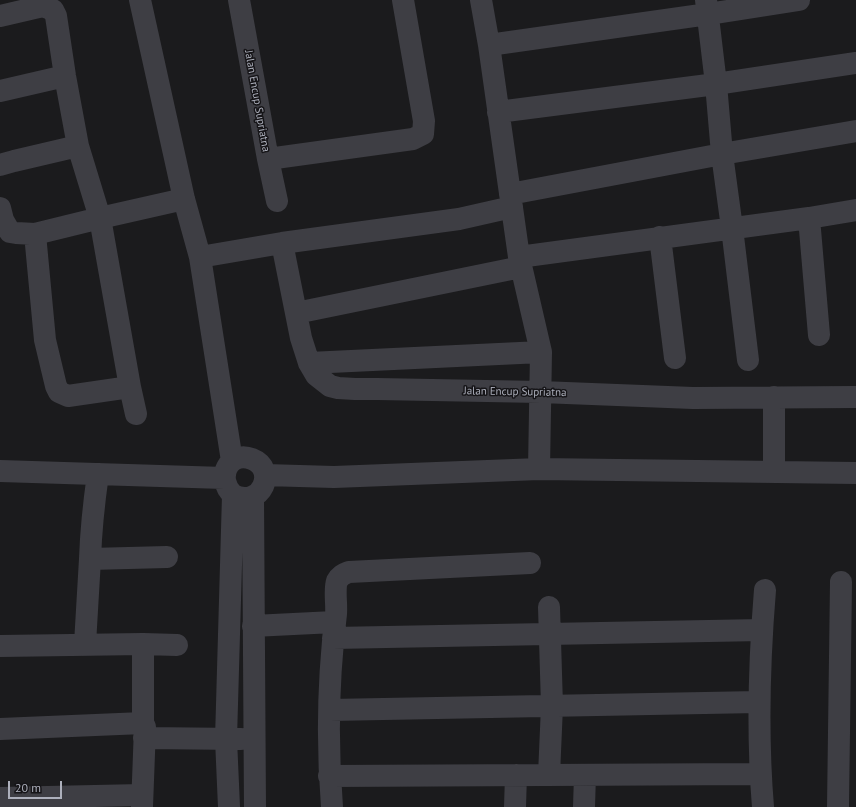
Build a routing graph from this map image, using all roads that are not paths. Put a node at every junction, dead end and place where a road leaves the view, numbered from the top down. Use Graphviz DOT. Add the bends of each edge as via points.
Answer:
graph roads {
  1 [pos="140,0"];
  2 [pos="239,0"];
  3 [pos="403,0"];
  4 [pos="481,0"];
  5 [pos="800,0"];
  6 [pos="707,7"];
  7 [pos="0,16"];
  8 [pos="489,45"];
  9 [pos="856,62"];
  10 [pos="64,76"];
  11 [pos="716,84"];
  12 [pos="0,91"];
  13 [pos="498,112"];
  14 [pos="856,131"];
  15 [pos="78,146"];
  16 [pos="722,154"];
  17 [pos="268,159"];
  18 [pos="0,165"];
  19 [pos="184,199"];
  20 [pos="276,201"];
  21 [pos="511,201"];
  22 [pos="0,208"];
  23 [pos="856,210"];
  24 [pos="100,218"];
  25 [pos="809,218"];
  26 [pos="732,228"];
  27 [pos="35,234"];
  28 [pos="660,237"];
  29 [pos="282,243"];
  30 [pos="200,257"];
  31 [pos="520,262"];
  32 [pos="296,313"];
  33 [pos="819,335"];
  34 [pos="541,352"];
  35 [pos="675,358"];
  36 [pos="748,360"];
  37 [pos="309,363"];
  38 [pos="130,387"];
  39 [pos="541,392"];
  40 [pos="774,397"];
  41 [pos="856,397"];
  42 [pos="136,414"];
  43 [pos="539,469"];
  44 [pos="0,471"];
  45 [pos="774,472"];
  46 [pos="856,473"];
  47 [pos="98,474"];
  48 [pos="265,475"];
  49 [pos="235,483"];
  50 [pos="166,556"];
  51 [pos="90,559"];
  52 [pos="530,563"];
  53 [pos="842,582"];
  54 [pos="765,590"];
  55 [pos="549,607"];
  56 [pos="253,626"];
  57 [pos="334,630"];
  58 [pos="762,630"];
  59 [pos="550,634"];
  60 [pos="85,644"];
  61 [pos="143,644"];
  62 [pos="177,645"];
  63 [pos="0,646"];
  64 [pos="758,702"];
  65 [pos="552,706"];
  66 [pos="330,710"];
  67 [pos="0,729"];
  68 [pos="144,730"];
  69 [pos="227,731"];
  70 [pos="254,731"];
  71 [pos="760,774"];
  72 [pos="516,775"];
  73 [pos="549,775"];
  74 [pos="585,775"];
  75 [pos="329,776"];
  76 [pos="0,798"];
  77 [pos="142,801"];
  78 [pos="229,807"];
  79 [pos="254,807"];
  80 [pos="332,807"];
  81 [pos="515,807"];
  82 [pos="584,807"];
  83 [pos="763,807"];
  84 [pos="838,807"];
  1 -- 19 [label="street"];
  2 -- 17 [label="street, Jalan Encup Supriatna"];
  3 -- 17 [label="street" via="424,121 423,134 412,140"];
  4 -- 8 [label="street"];
  5 -- 6 [label="street"];
  6 -- 8 [label="street"];
  6 -- 11 [label="street"];
  7 -- 10 [label="street" via="43,6 53,10"];
  8 -- 13 [label="street"];
  9 -- 11 [label="street"];
  10 -- 12 [label="street"];
  10 -- 15 [label="street"];
  11 -- 13 [label="street"];
  11 -- 16 [label="street"];
  13 -- 21 [label="street"];
  14 -- 16 [label="street"];
  15 -- 18 [label="street"];
  15 -- 24 [label="street"];
  16 -- 21 [label="street"];
  16 -- 26 [label="street"];
  17 -- 20 [label="street, Jalan Encup Supriatna"];
  19 -- 24 [label="street"];
  19 -- 30 [label="street"];
  21 -- 29 [label="street" via="459,219"];
  21 -- 31 [label="street"];
  22 -- 27 [label="street" via="10,232"];
  23 -- 25 [label="street"];
  24 -- 27 [label="street"];
  24 -- 38 [label="street"];
  25 -- 26 [label="street"];
  25 -- 33 [label="street"];
  26 -- 28 [label="street"];
  26 -- 36 [label="street"];
  27 -- 38 [label="street" via="45,340 59,392 68,396"];
  28 -- 31 [label="street"];
  28 -- 35 [label="street"];
  29 -- 30 [label="street"];
  29 -- 32 [label="street, Jalan Encup Supriatna"];
  30 -- 49 [label="street"];
  31 -- 32 [label="street"];
  31 -- 34 [label="street"];
  32 -- 37 [label="street, Jalan Encup Supriatna"];
  34 -- 37 [label="street"];
  34 -- 39 [label="street"];
  37 -- 39 [label="street, Jalan Encup Supriatna" via="316,375 330,386 338,388"];
  38 -- 42 [label="street"];
  39 -- 40 [label="street, Jalan Encup Supriatna" via="693,398"];
  39 -- 43 [label="street"];
  40 -- 41 [label="street, Jalan Encup Supriatna"];
  40 -- 45 [label="street"];
  43 -- 45 [label="street"];
  43 -- 48 [label="street" via="334,477"];
  44 -- 47 [label="street"];
  45 -- 46 [label="street"];
  47 -- 49 [label="street"];
  47 -- 51 [label="street" via="91,526"];
  48 -- 49 [label="street" via="260,492"];
  48 -- 49 [label="street" via="259,463 245,457 238,458"];
  49 -- 56 [label="street"];
  49 -- 69 [label="street"];
  50 -- 51 [label="street"];
  51 -- 60 [label="street"];
  52 -- 57 [label="street" via="349,572 341,575 337,582"];
  53 -- 84 [label="street"];
  54 -- 58 [label="street"];
  55 -- 59 [label="street"];
  56 -- 57 [label="street"];
  56 -- 70 [label="street"];
  57 -- 59 [label="street"];
  57 -- 66 [label="street"];
  58 -- 59 [label="street"];
  58 -- 64 [label="street"];
  59 -- 65 [label="street"];
  60 -- 61 [label="street"];
  60 -- 63 [label="street"];
  61 -- 62 [label="street"];
  61 -- 68 [label="street"];
  64 -- 65 [label="street"];
  64 -- 71 [label="street"];
  65 -- 66 [label="street"];
  65 -- 73 [label="street"];
  66 -- 75 [label="street"];
  67 -- 68 [label="street"];
  68 -- 69 [label="street"];
  68 -- 77 [label="street"];
  69 -- 70 [label="street"];
  69 -- 78 [label="street"];
  70 -- 79 [label="street"];
  71 -- 74 [label="street"];
  71 -- 83 [label="street"];
  72 -- 73 [label="street"];
  72 -- 75 [label="street"];
  72 -- 81 [label="street"];
  73 -- 74 [label="street"];
  74 -- 82 [label="street"];
  75 -- 80 [label="street"];
  76 -- 77 [label="street"];
}
